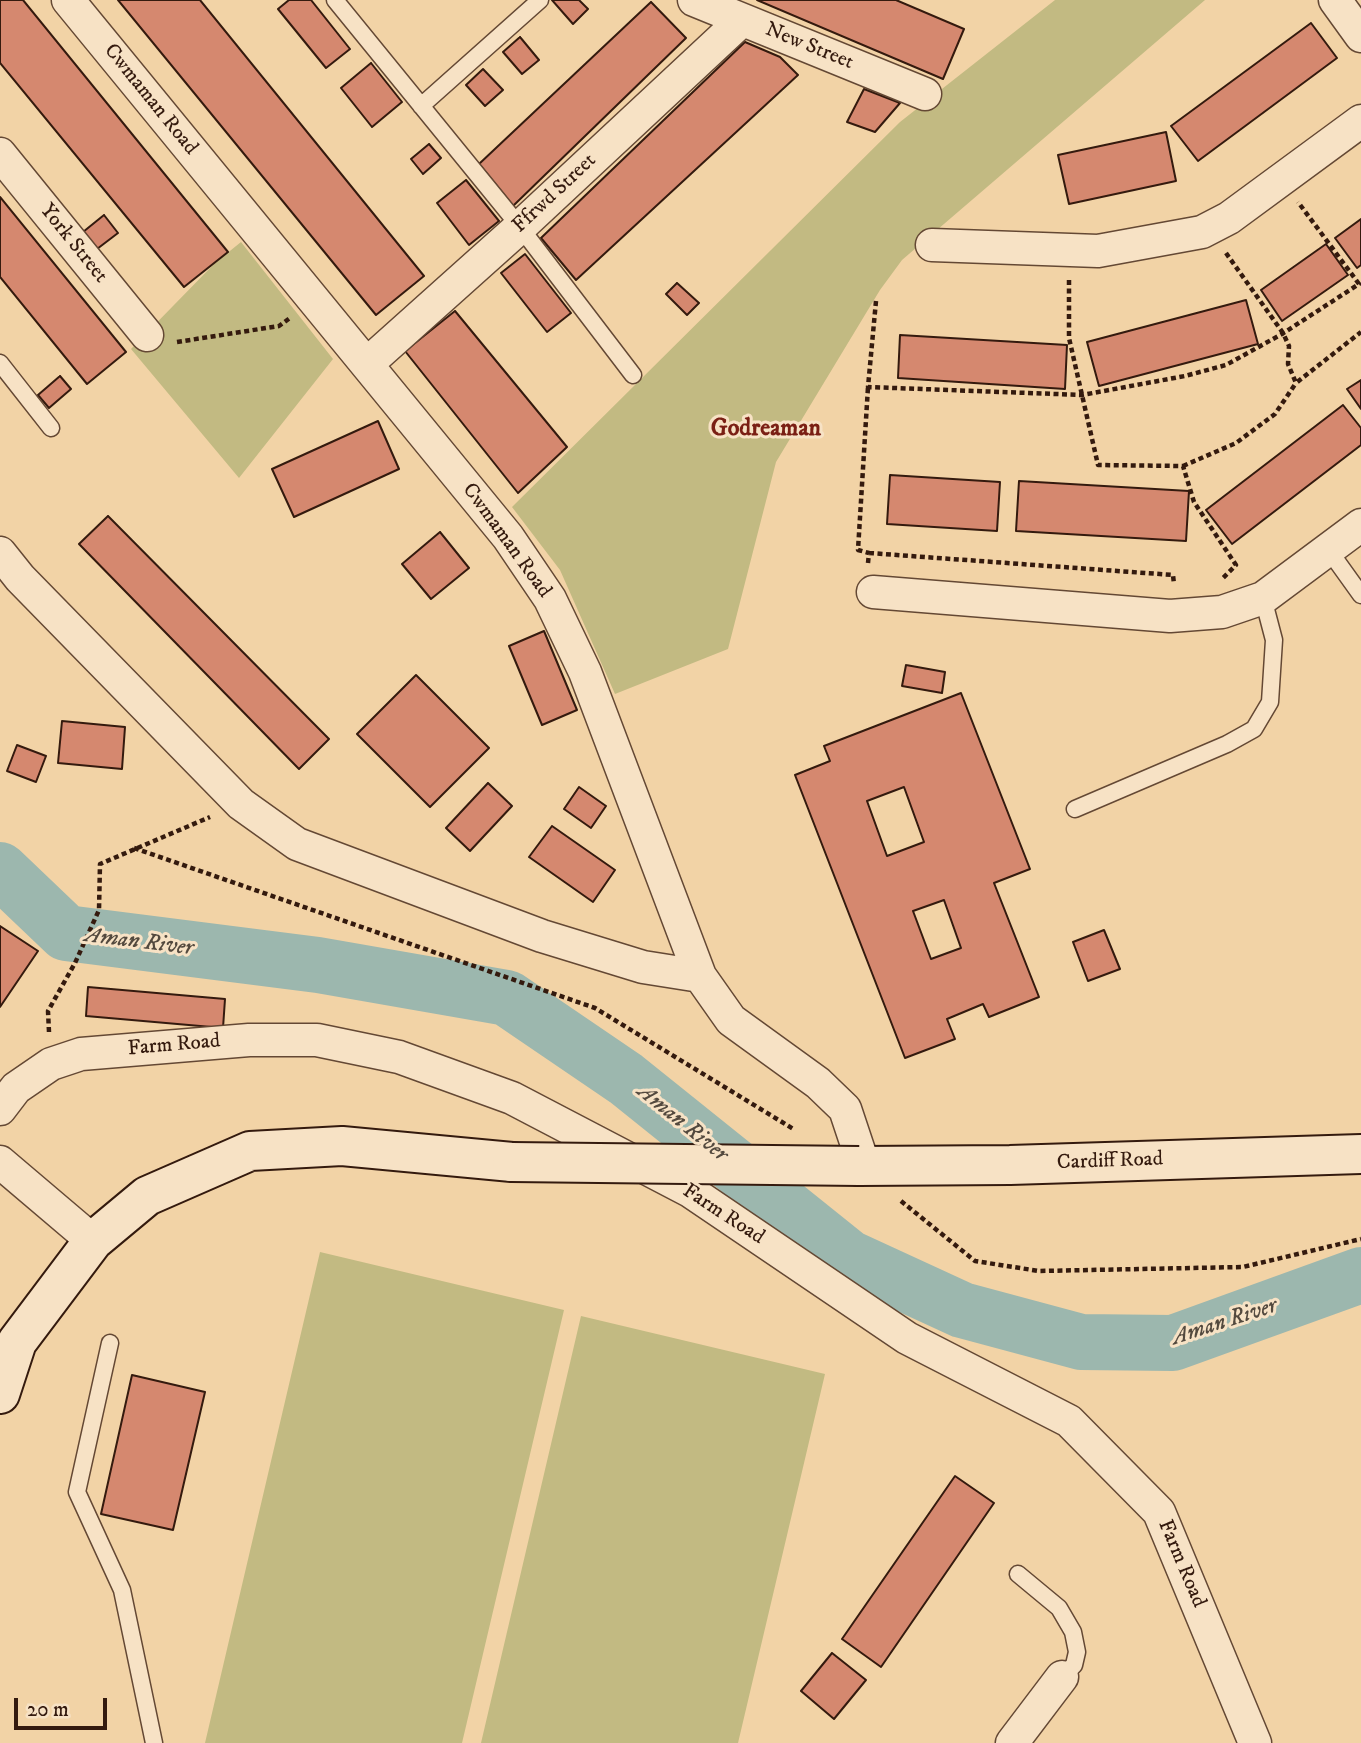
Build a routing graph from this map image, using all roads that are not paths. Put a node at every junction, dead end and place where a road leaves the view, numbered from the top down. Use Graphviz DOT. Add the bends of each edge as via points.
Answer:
graph roads {
  1 [pos="68,0"];
  2 [pos="335,0"];
  3 [pos="540,0"];
  4 [pos="694,0"];
  5 [pos="1335,0"];
  6 [pos="742,20"];
  7 [pos="1361,36"];
  8 [pos="925,94"];
  9 [pos="421,106"];
  10 [pos="1361,121"];
  11 [pos="0,154"];
  12 [pos="520,227"];
  13 [pos="932,245"];
  14 [pos="147,335"];
  15 [pos="0,363"];
  16 [pos="367,364"];
  17 [pos="633,375"];
  18 [pos="51,428"];
  19 [pos="1361,525"];
  20 [pos="1328,549"];
  21 [pos="0,553"];
  22 [pos="873,592"];
  23 [pos="1361,594"];
  24 [pos="1250,602"];
  25 [pos="1075,809"];
  26 [pos="700,976"];
  27 [pos="0,1109"];
  28 [pos="1361,1154"];
  29 [pos="0,1162"];
  30 [pos="861,1166"];
  31 [pos="93,1241"];
  32 [pos="110,1343"];
  33 [pos="0,1394"];
  34 [pos="1018,1574"];
  35 [pos="1062,1677"];
  36 [pos="154,1743"];
  37 [pos="1012,1743"];
  38 [pos="1255,1743"];
  1 -- 16 [label="street, Cwmaman Road"];
  2 -- 9 [label="lane"];
  3 -- 9 [label="lane"];
  4 -- 6 [label="street, New Street"];
  5 -- 7 [label="street"];
  6 -- 8 [label="street, New Street"];
  6 -- 12 [label="street, Ffrwd Street"];
  9 -- 12 [label="lane"];
  10 -- 13 [label="street" via="1202,232 1098,251"];
  11 -- 14 [label="street, York Street"];
  12 -- 16 [label="street, Ffrwd Street"];
  12 -- 17 [label="lane"];
  15 -- 18 [label="lane"];
  16 -- 26 [label="street, Cwmaman Road" via="508,537 550,599 585,672"];
  19 -- 20 [label="street"];
  20 -- 23 [label="lane"];
  20 -- 24 [label="street"];
  21 -- 26 [label="street" via="241,804 297,844 529,931 643,967"];
  22 -- 24 [label="street" via="1170,616 1222,612"];
  24 -- 25 [label="lane" via="1274,640 1270,702 1254,729"];
  26 -- 30 [label="street, Cwmaman Road" via="731,1020 818,1083 845,1109"];
  27 -- 38 [label="street, Farm Road" via="16,1088 51,1064 94,1053 249,1040 317,1040 399,1057 512,1098 690,1191 907,1338 1069,1421 1159,1512"];
  28 -- 30 [label="main road, Cardiff Road"];
  29 -- 31 [label="street"];
  30 -- 31 [label="main road, Cardiff Road, bridge" via="512,1161 342,1146 250,1151 147,1196"];
  31 -- 33 [label="main road, Cardiff Road" via="17,1342"];
  32 -- 36 [label="lane" via="77,1492 122,1590"];
  34 -- 35 [label="lane" via="1059,1608 1073,1632 1074,1665"];
  35 -- 37 [label="street"];
}
